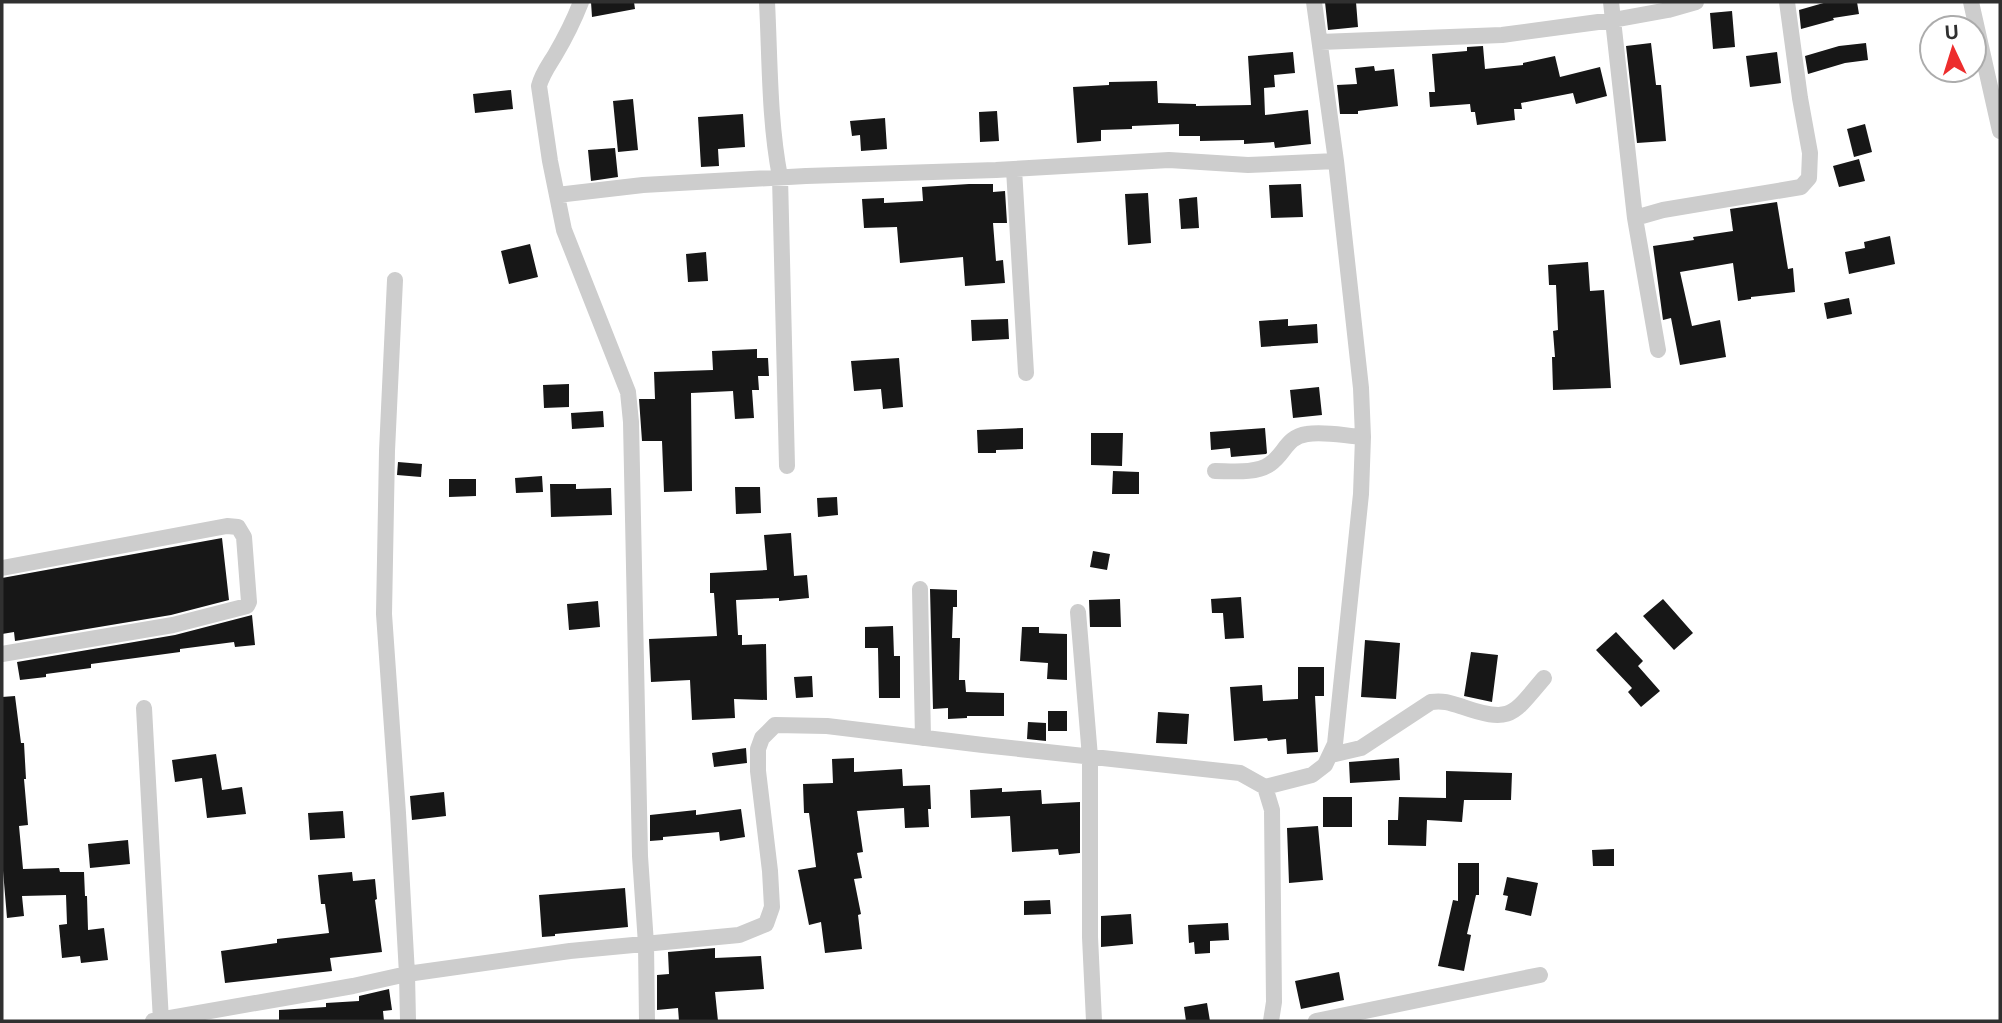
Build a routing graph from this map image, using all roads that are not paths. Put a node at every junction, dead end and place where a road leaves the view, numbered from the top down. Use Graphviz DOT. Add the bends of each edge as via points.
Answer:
graph roads {
  1 [pos="581,2"];
  2 [pos="767,2"];
  3 [pos="1314,2"];
  4 [pos="1611,2"];
  5 [pos="1696,2"];
  6 [pos="1787,2"];
  7 [pos="1971,2"];
  8 [pos="1613,20"];
  9 [pos="1320,42"];
  10 [pos="2000,131"];
  11 [pos="1336,161"];
  12 [pos="1014,169"];
  13 [pos="780,177"];
  14 [pos="557,195"];
  15 [pos="1635,218"];
  16 [pos="395,280"];
  17 [pos="1658,350"];
  18 [pos="1026,373"];
  19 [pos="1363,437"];
  20 [pos="787,466"];
  21 [pos="1215,471"];
  22 [pos="2,568"];
  23 [pos="920,589"];
  24 [pos="1078,612"];
  25 [pos="2,654"];
  26 [pos="1545,678"];
  27 [pos="144,708"];
  28 [pos="923,738"];
  29 [pos="1331,755"];
  30 [pos="1090,757"];
  31 [pos="1265,787"];
  32 [pos="646,944"];
  33 [pos="407,974"];
  34 [pos="1540,975"];
  35 [pos="158,1021"];
  36 [pos="408,1021"];
  37 [pos="647,1021"];
  38 [pos="1094,1021"];
  39 [pos="1272,1021"];
  40 [pos="1316,1021"];
  1 -- 14 [label="street" via="539,86"];
  2 -- 13 [label="street"];
  3 -- 9 [label="street"];
  4 -- 8 [label="street"];
  5 -- 8 [label="street"];
  6 -- 15 [label="street" via="1810,153 1809,178 1801,187"];
  7 -- 10 [label="street"];
  8 -- 9 [label="street" via="1502,35"];
  8 -- 15 [label="street"];
  9 -- 11 [label="street"];
  11 -- 12 [label="street" via="1248,165 1169,160"];
  11 -- 19 [label="street"];
  12 -- 13 [label="street"];
  12 -- 18 [label="street"];
  13 -- 14 [label="street"];
  13 -- 20 [label="street"];
  14 -- 32 [label="street" via="564,230 628,392"];
  15 -- 17 [label="street"];
  16 -- 33 [label="street" via="384,614"];
  19 -- 21 [label="street" via="1306,434 1289,442 1268,466"];
  19 -- 29 [label="street" via="1350,604"];
  22 -- 25 [label="street" via="237,527 244,537 248,602 247,606 173,625"];
  23 -- 28 [label="street"];
  24 -- 30 [label="street"];
  26 -- 29 [label="street" via="1508,715 1431,702 1361,748"];
  27 -- 35 [label="street"];
  28 -- 30 [label="street"];
  28 -- 32 [label="street" via="827,726 775,725 758,749 772,907 766,924 739,935"];
  29 -- 31 [label="street" via="1312,775"];
  30 -- 31 [label="street" via="1240,773"];
  30 -- 38 [label="street"];
  31 -- 39 [label="street" via="1272,810"];
  32 -- 33 [label="street"];
  32 -- 37 [label="street"];
  33 -- 35 [label="street"];
  33 -- 36 [label="street"];
  34 -- 40 [label="street"];
}
